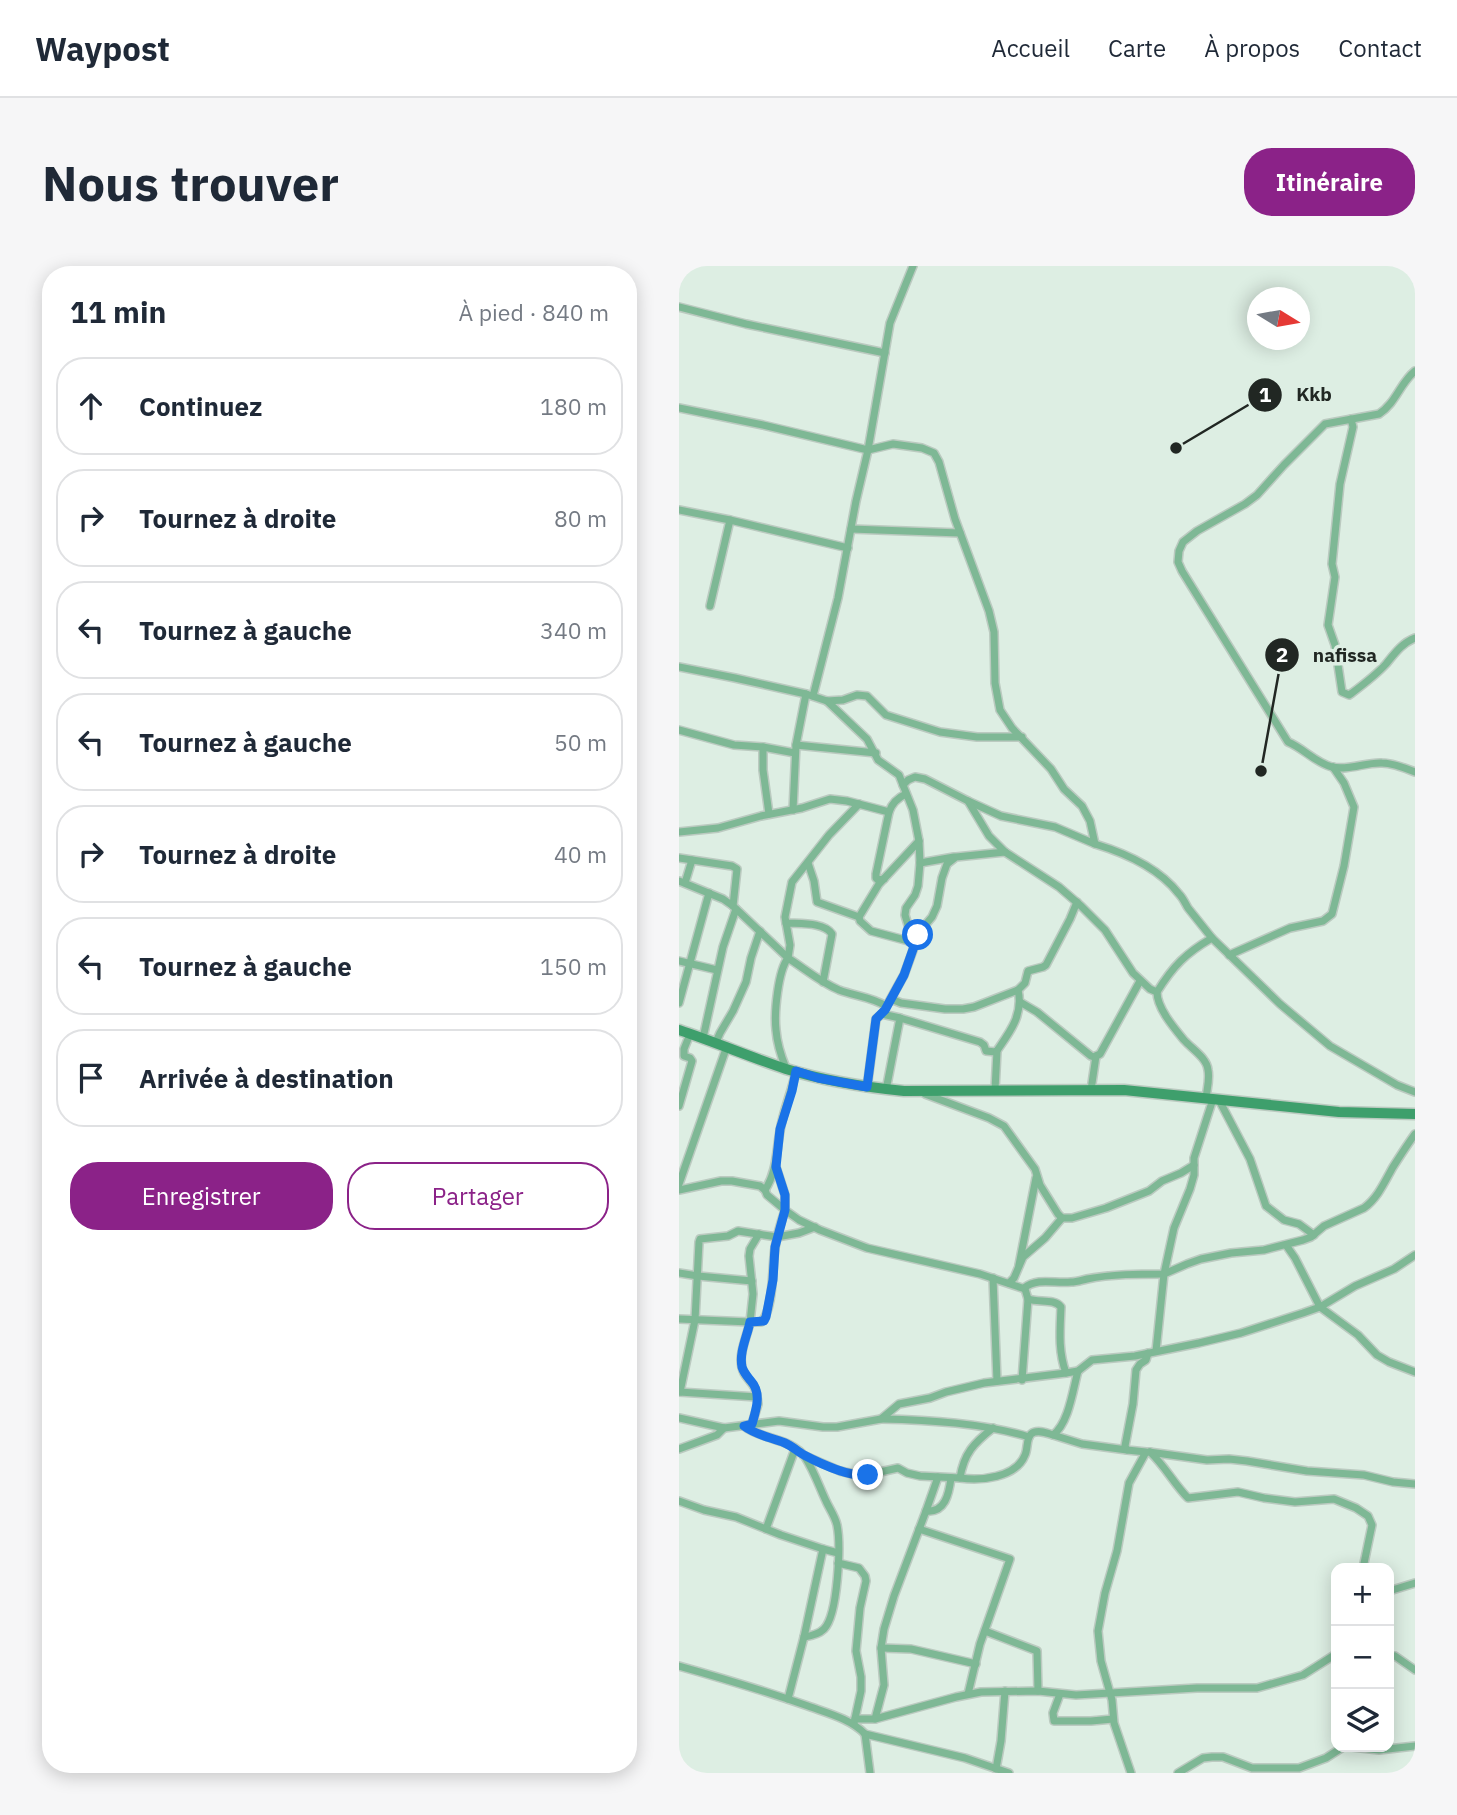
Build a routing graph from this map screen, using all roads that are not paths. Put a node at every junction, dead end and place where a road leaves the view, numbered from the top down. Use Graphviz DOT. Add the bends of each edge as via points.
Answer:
graph roads {
  1 [pos="913,266"];
  2 [pos="679,307"];
  3 [pos="885,353"];
  4 [pos="1415,371"];
  5 [pos="679,408"];
  6 [pos="1352,419"];
  7 [pos="868,450"];
  8 [pos="679,510"];
  9 [pos="730,520"];
  10 [pos="851,529"];
  11 [pos="960,533"];
  12 [pos="848,548"];
  13 [pos="711,606"];
  14 [pos="1415,638"];
  15 [pos="679,667"];
  16 [pos="809,695"];
  17 [pos="827,701"];
  18 [pos="679,730"];
  19 [pos="1021,737"];
  20 [pos="763,747"];
  21 [pos="796,749"];
  22 [pos="876,753"];
  23 [pos="1333,767"];
  24 [pos="1415,772"];
  25 [pos="903,785"];
  26 [pos="907,794"];
  27 [pos="968,801"];
  28 [pos="859,804"];
  29 [pos="793,810"];
  30 [pos="889,812"];
  31 [pos="769,814"];
  32 [pos="679,833"];
  33 [pos="919,841"];
  34 [pos="1095,844"];
  35 [pos="1005,852"];
  36 [pos="956,857"];
  37 [pos="679,858"];
  38 [pos="692,860"];
  39 [pos="808,863"];
  40 [pos="920,863"];
  41 [pos="885,879"];
  42 [pos="682,882"];
  43 [pos="709,893"];
  44 [pos="1077,902"];
  45 [pos="735,907"];
  46 [pos="859,917"];
  47 [pos="786,923"];
  48 [pos="760,931"];
  49 [pos="1212,938"];
  50 [pos="915,943"];
  51 [pos="1229,955"];
  52 [pos="788,958"];
  53 [pos="679,961"];
  54 [pos="690,964"];
  55 [pos="717,970"];
  56 [pos="1140,981"];
  57 [pos="823,982"];
  58 [pos="1018,990"];
  59 [pos="1157,992"];
  60 [pos="891,999"];
  61 [pos="1020,1002"];
  62 [pos="679,1003"];
  63 [pos="884,1010"];
  64 [pos="901,1018"];
  65 [pos="679,1030"];
  66 [pos="690,1034"];
  67 [pos="703,1038"];
  68 [pos="716,1042"];
  69 [pos="727,1046"];
  70 [pos="997,1051"];
  71 [pos="681,1052"];
  72 [pos="1096,1056"];
  73 [pos="791,1070"];
  74 [pos="867,1087"];
  75 [pos="886,1090"];
  76 [pos="995,1090"];
  77 [pos="1091,1090"];
  78 [pos="918,1091"];
  79 [pos="1414,1091"];
  80 [pos="1213,1099"];
  81 [pos="679,1106"];
  82 [pos="1415,1114"];
  83 [pos="1415,1134"];
  84 [pos="1194,1165"];
  85 [pos="776,1167"];
  86 [pos="1037,1174"];
  87 [pos="679,1184"];
  88 [pos="679,1190"];
  89 [pos="765,1190"];
  90 [pos="785,1210"];
  91 [pos="1062,1218"];
  92 [pos="815,1227"];
  93 [pos="759,1234"];
  94 [pos="1314,1235"];
  95 [pos="777,1237"];
  96 [pos="1286,1245"];
  97 [pos="1413,1259"];
  98 [pos="1019,1265"];
  99 [pos="679,1273"];
  100 [pos="1164,1274"];
  101 [pos="698,1276"];
  102 [pos="993,1278"];
  103 [pos="751,1280"];
  104 [pos="1009,1283"];
  105 [pos="1024,1289"];
  106 [pos="1028,1299"];
  107 [pos="1319,1307"];
  108 [pos="679,1319"];
  109 [pos="695,1320"];
  110 [pos="750,1322"];
  111 [pos="1152,1352"];
  112 [pos="1078,1371"];
  113 [pos="1415,1372"];
  114 [pos="1066,1373"];
  115 [pos="1022,1380"];
  116 [pos="997,1381"];
  117 [pos="679,1392"];
  118 [pos="758,1397"];
  119 [pos="679,1418"];
  120 [pos="881,1419"];
  121 [pos="748,1425"];
  122 [pos="725,1428"];
  123 [pos="993,1429"];
  124 [pos="1053,1435"];
  125 [pos="1029,1437"];
  126 [pos="679,1449"];
  127 [pos="796,1449"];
  128 [pos="1127,1450"];
  129 [pos="1148,1452"];
  130 [pos="803,1455"];
  131 [pos="938,1477"];
  132 [pos="955,1478"];
  133 [pos="1415,1484"];
  134 [pos="679,1501"];
  135 [pos="926,1511"];
  136 [pos="766,1529"];
  137 [pos="919,1530"];
  138 [pos="823,1549"];
  139 [pos="838,1553"];
  140 [pos="838,1563"];
  141 [pos="1364,1563"];
  142 [pos="1415,1583"];
  143 [pos="1394,1589"];
  144 [pos="985,1631"];
  145 [pos="804,1637"];
  146 [pos="881,1648"];
  147 [pos="1395,1656"];
  148 [pos="1331,1657"];
  149 [pos="976,1664"];
  150 [pos="679,1666"];
  151 [pos="1415,1670"];
  152 [pos="1005,1691"];
  153 [pos="1038,1691"];
  154 [pos="1109,1693"];
  155 [pos="968,1694"];
  156 [pos="1060,1694"];
  157 [pos="788,1699"];
  158 [pos="875,1719"];
  159 [pos="1113,1719"];
  160 [pos="854,1721"];
  161 [pos="865,1734"];
  162 [pos="1415,1746"];
  163 [pos="1394,1748"];
  164 [pos="1335,1752"];
  165 [pos="996,1769"];
  166 [pos="870,1773"];
  167 [pos="1009,1773"];
  168 [pos="1131,1773"];
  169 [pos="1178,1773"];
  1 -- 3 [label="street" via="890,323"];
  2 -- 3 [label="street"];
  3 -- 7 [label="street"];
  4 -- 6 [label="street" via="1387,409"];
  5 -- 7 [label="street"];
  6 -- 14 [label="street" via="1340,484 1328,625 1342,692 1352,694"];
  6 -- 23 [label="street" via="1325,425 1257,495 1183,542 1178,562 1288,742"];
  7 -- 10 [label="street"];
  7 -- 11 [label="street" via="893,444 934,453"];
  8 -- 9 [label="street"];
  9 -- 12 [label="street"];
  9 -- 13 [label="street"];
  10 -- 11 [label="street"];
  10 -- 12 [label="street"];
  11 -- 19 [label="street" via="994,632 1000,710"];
  12 -- 16 [label="street"];
  15 -- 16 [label="street"];
  16 -- 17 [label="street"];
  16 -- 21 [label="street"];
  17 -- 19 [label="street" via="867,696 887,715 932,730"];
  17 -- 22 [label="street"];
  18 -- 20 [label="street" via="734,745"];
  19 -- 34 [label="street" via="1082,806"];
  20 -- 21 [label="street"];
  20 -- 31 [label="street"];
  21 -- 22 [label="street"];
  21 -- 29 [label="street"];
  22 -- 25 [label="street"];
  23 -- 24 [label="street" via="1384,762"];
  23 -- 51 [label="street" via="1354,807 1332,914"];
  25 -- 26 [label="street"];
  25 -- 27 [label="street" via="915,778 925,779"];
  26 -- 30 [label="street" via="892,803"];
  26 -- 33 [label="street"];
  27 -- 34 [label="street" via="1001,816 1055,828"];
  27 -- 35 [label="street" via="989,836"];
  28 -- 29 [label="street" via="830,799"];
  28 -- 30 [label="street"];
  28 -- 39 [label="street"];
  29 -- 31 [label="street"];
  30 -- 41 [label="street" via="876,874 878,880"];
  31 -- 32 [label="street"];
  33 -- 40 [label="street"];
  33 -- 41 [label="street"];
  34 -- 49 [label="street" via="1133,858 1161,877"];
  35 -- 36 [label="street"];
  35 -- 44 [label="street"];
  36 -- 40 [label="street"];
  36 -- 50 [label="street" via="947,864 937,906"];
  37 -- 38 [label="street"];
  38 -- 42 [label="street"];
  38 -- 45 [label="street" via="737,869"];
  39 -- 46 [label="street" via="817,902"];
  39 -- 47 [label="street" via="792,882"];
  40 -- 50 [label="street" via="918,886 905,912"];
  41 -- 46 [label="street"];
  42 -- 43 [label="street"];
  43 -- 45 [label="street"];
  43 -- 54 [label="street"];
  44 -- 56 [label="street" via="1105,930"];
  44 -- 58 [label="street" via="1046,965 1028,971"];
  45 -- 48 [label="street"];
  45 -- 55 [label="street"];
  46 -- 50 [label="street" via="871,931"];
  47 -- 52 [label="street"];
  47 -- 57 [label="street" via="830,930"];
  48 -- 52 [label="street"];
  48 -- 68 [label="street" via="746,982"];
  49 -- 51 [label="street"];
  49 -- 59 [label="street" via="1183,957"];
  50 -- 60 [label="street"];
  51 -- 79 [label="street" via="1330,1046"];
  52 -- 57 [label="street"];
  52 -- 73 [label="street" via="782,967 775,1029 780,1052"];
  53 -- 54 [label="street"];
  54 -- 55 [label="street"];
  54 -- 62 [label="street"];
  55 -- 67 [label="street"];
  56 -- 59 [label="street"];
  56 -- 72 [label="street"];
  57 -- 63 [label="street" via="879,1002"];
  58 -- 60 [label="street" via="963,1010"];
  58 -- 61 [label="street"];
  59 -- 80 [label="street" via="1162,1011 1208,1067"];
  60 -- 63 [label="street"];
  61 -- 70 [label="street" via="1016,1021"];
  61 -- 72 [label="street"];
  63 -- 64 [label="street"];
  63 -- 74 [label="street" via="876,1019"];
  64 -- 70 [label="street" via="980,1042 989,1052"];
  64 -- 75 [label="street"];
  65 -- 66 [label="street"];
  66 -- 67 [label="street"];
  66 -- 71 [label="street"];
  67 -- 68 [label="street"];
  68 -- 69 [label="street"];
  69 -- 73 [label="street"];
  69 -- 87 [label="street"];
  70 -- 76 [label="street"];
  71 -- 81 [label="street" via="692,1061"];
  72 -- 77 [label="street"];
  73 -- 74 [label="street"];
  73 -- 85 [label="street" via="792,1091 780,1129"];
  74 -- 75 [label="street"];
  75 -- 78 [label="street"];
  76 -- 77 [label="street"];
  76 -- 78 [label="street"];
  77 -- 80 [label="street"];
  78 -- 86 [label="street" via="1004,1126"];
  80 -- 82 [label="street" via="1339,1112"];
  80 -- 84 [label="street"];
  80 -- 94 [label="street" via="1250,1159 1266,1206"];
  83 -- 94 [label="street" via="1370,1204"];
  84 -- 91 [label="street" via="1136,1197"];
  84 -- 100 [label="street"];
  85 -- 89 [label="street"];
  85 -- 90 [label="street"];
  86 -- 91 [label="street"];
  86 -- 98 [label="street"];
  88 -- 89 [label="street" via="721,1181"];
  89 -- 90 [label="street"];
  90 -- 92 [label="street"];
  90 -- 95 [label="street"];
  91 -- 98 [label="street"];
  92 -- 95 [label="street"];
  92 -- 102 [label="street" via="867,1248"];
  93 -- 95 [label="street"];
  93 -- 101 [label="street" via="739,1231 700,1239"];
  93 -- 103 [label="street" via="749,1252"];
  94 -- 96 [label="street"];
  95 -- 110 [label="street" via="766,1317"];
  96 -- 100 [label="street" via="1201,1259"];
  96 -- 107 [label="street"];
  97 -- 107 [label="street"];
  98 -- 104 [label="street"];
  99 -- 101 [label="street"];
  100 -- 105 [label="street" via="1040,1282"];
  100 -- 111 [label="street"];
  101 -- 103 [label="street"];
  101 -- 109 [label="street"];
  102 -- 104 [label="street"];
  102 -- 116 [label="street"];
  103 -- 110 [label="street"];
  104 -- 105 [label="street"];
  105 -- 106 [label="street"];
  106 -- 114 [label="street" via="1054,1301 1061,1307 1060,1348"];
  106 -- 115 [label="street"];
  107 -- 111 [label="street" via="1241,1333"];
  107 -- 113 [label="street" via="1377,1355"];
  108 -- 109 [label="street"];
  109 -- 110 [label="street"];
  109 -- 117 [label="street"];
  110 -- 118 [label="street" via="742,1370"];
  111 -- 112 [label="street" via="1092,1360"];
  111 -- 128 [label="street" via="1135,1374"];
  112 -- 114 [label="street"];
  112 -- 124 [label="street" via="1061,1428"];
  114 -- 115 [label="street"];
  115 -- 116 [label="street"];
  116 -- 120 [label="street" via="899,1404"];
  117 -- 118 [label="street"];
  118 -- 121 [label="street"];
  119 -- 122 [label="street"];
  120 -- 121 [label="street" via="837,1427 779,1421"];
  120 -- 123 [label="street"];
  121 -- 122 [label="street"];
  121 -- 127 [label="street" via="758,1435"];
  122 -- 126 [label="street"];
  123 -- 125 [label="street"];
  123 -- 132 [label="street" via="970,1448"];
  124 -- 125 [label="street" via="1034,1432"];
  124 -- 128 [label="street"];
  125 -- 132 [label="street" via="1024,1458 1004,1474"];
  127 -- 130 [label="street"];
  127 -- 136 [label="street"];
  128 -- 129 [label="street"];
  129 -- 133 [label="street"];
  129 -- 141 [label="street" via="1188,1498 1238,1492 1295,1502 1334,1499 1356,1508 1372,1525"];
  129 -- 154 [label="street" via="1129,1483 1098,1631"];
  130 -- 131 [label="street" via="862,1476 898,1468"];
  130 -- 139 [label="street" via="836,1520"];
  131 -- 132 [label="street"];
  131 -- 135 [label="street"];
  132 -- 135 [label="street" via="944,1504"];
  134 -- 136 [label="street"];
  135 -- 137 [label="street"];
  136 -- 138 [label="street"];
  137 -- 144 [label="street" via="1010,1559"];
  137 -- 146 [label="street" via="894,1596"];
  138 -- 139 [label="street"];
  138 -- 145 [label="street"];
  139 -- 140 [label="street"];
  140 -- 145 [label="street" via="830,1619 823,1630"];
  140 -- 160 [label="street" via="859,1568 866,1581 856,1658 862,1687"];
  142 -- 143 [label="street"];
  144 -- 149 [label="street"];
  144 -- 153 [label="street" via="1037,1651"];
  145 -- 157 [label="street"];
  146 -- 149 [label="street" via="911,1649"];
  146 -- 158 [label="street" via="884,1685"];
  147 -- 151 [label="street"];
  148 -- 154 [label="street" via="1303,1675 1257,1688"];
  149 -- 155 [label="street"];
  150 -- 157 [label="street"];
  152 -- 153 [label="street"];
  152 -- 155 [label="street"];
  152 -- 165 [label="street"];
  153 -- 156 [label="street"];
  154 -- 156 [label="street"];
  154 -- 159 [label="street"];
  155 -- 158 [label="street"];
  156 -- 159 [label="street" via="1054,1721"];
  157 -- 160 [label="street"];
  158 -- 160 [label="street"];
  159 -- 168 [label="street"];
  160 -- 161 [label="street"];
  161 -- 165 [label="street"];
  161 -- 166 [label="street"];
  162 -- 163 [label="street"];
  164 -- 169 [label="street" via="1299,1768 1252,1768 1223,1757 1203,1758"];
  165 -- 167 [label="street"];
}
